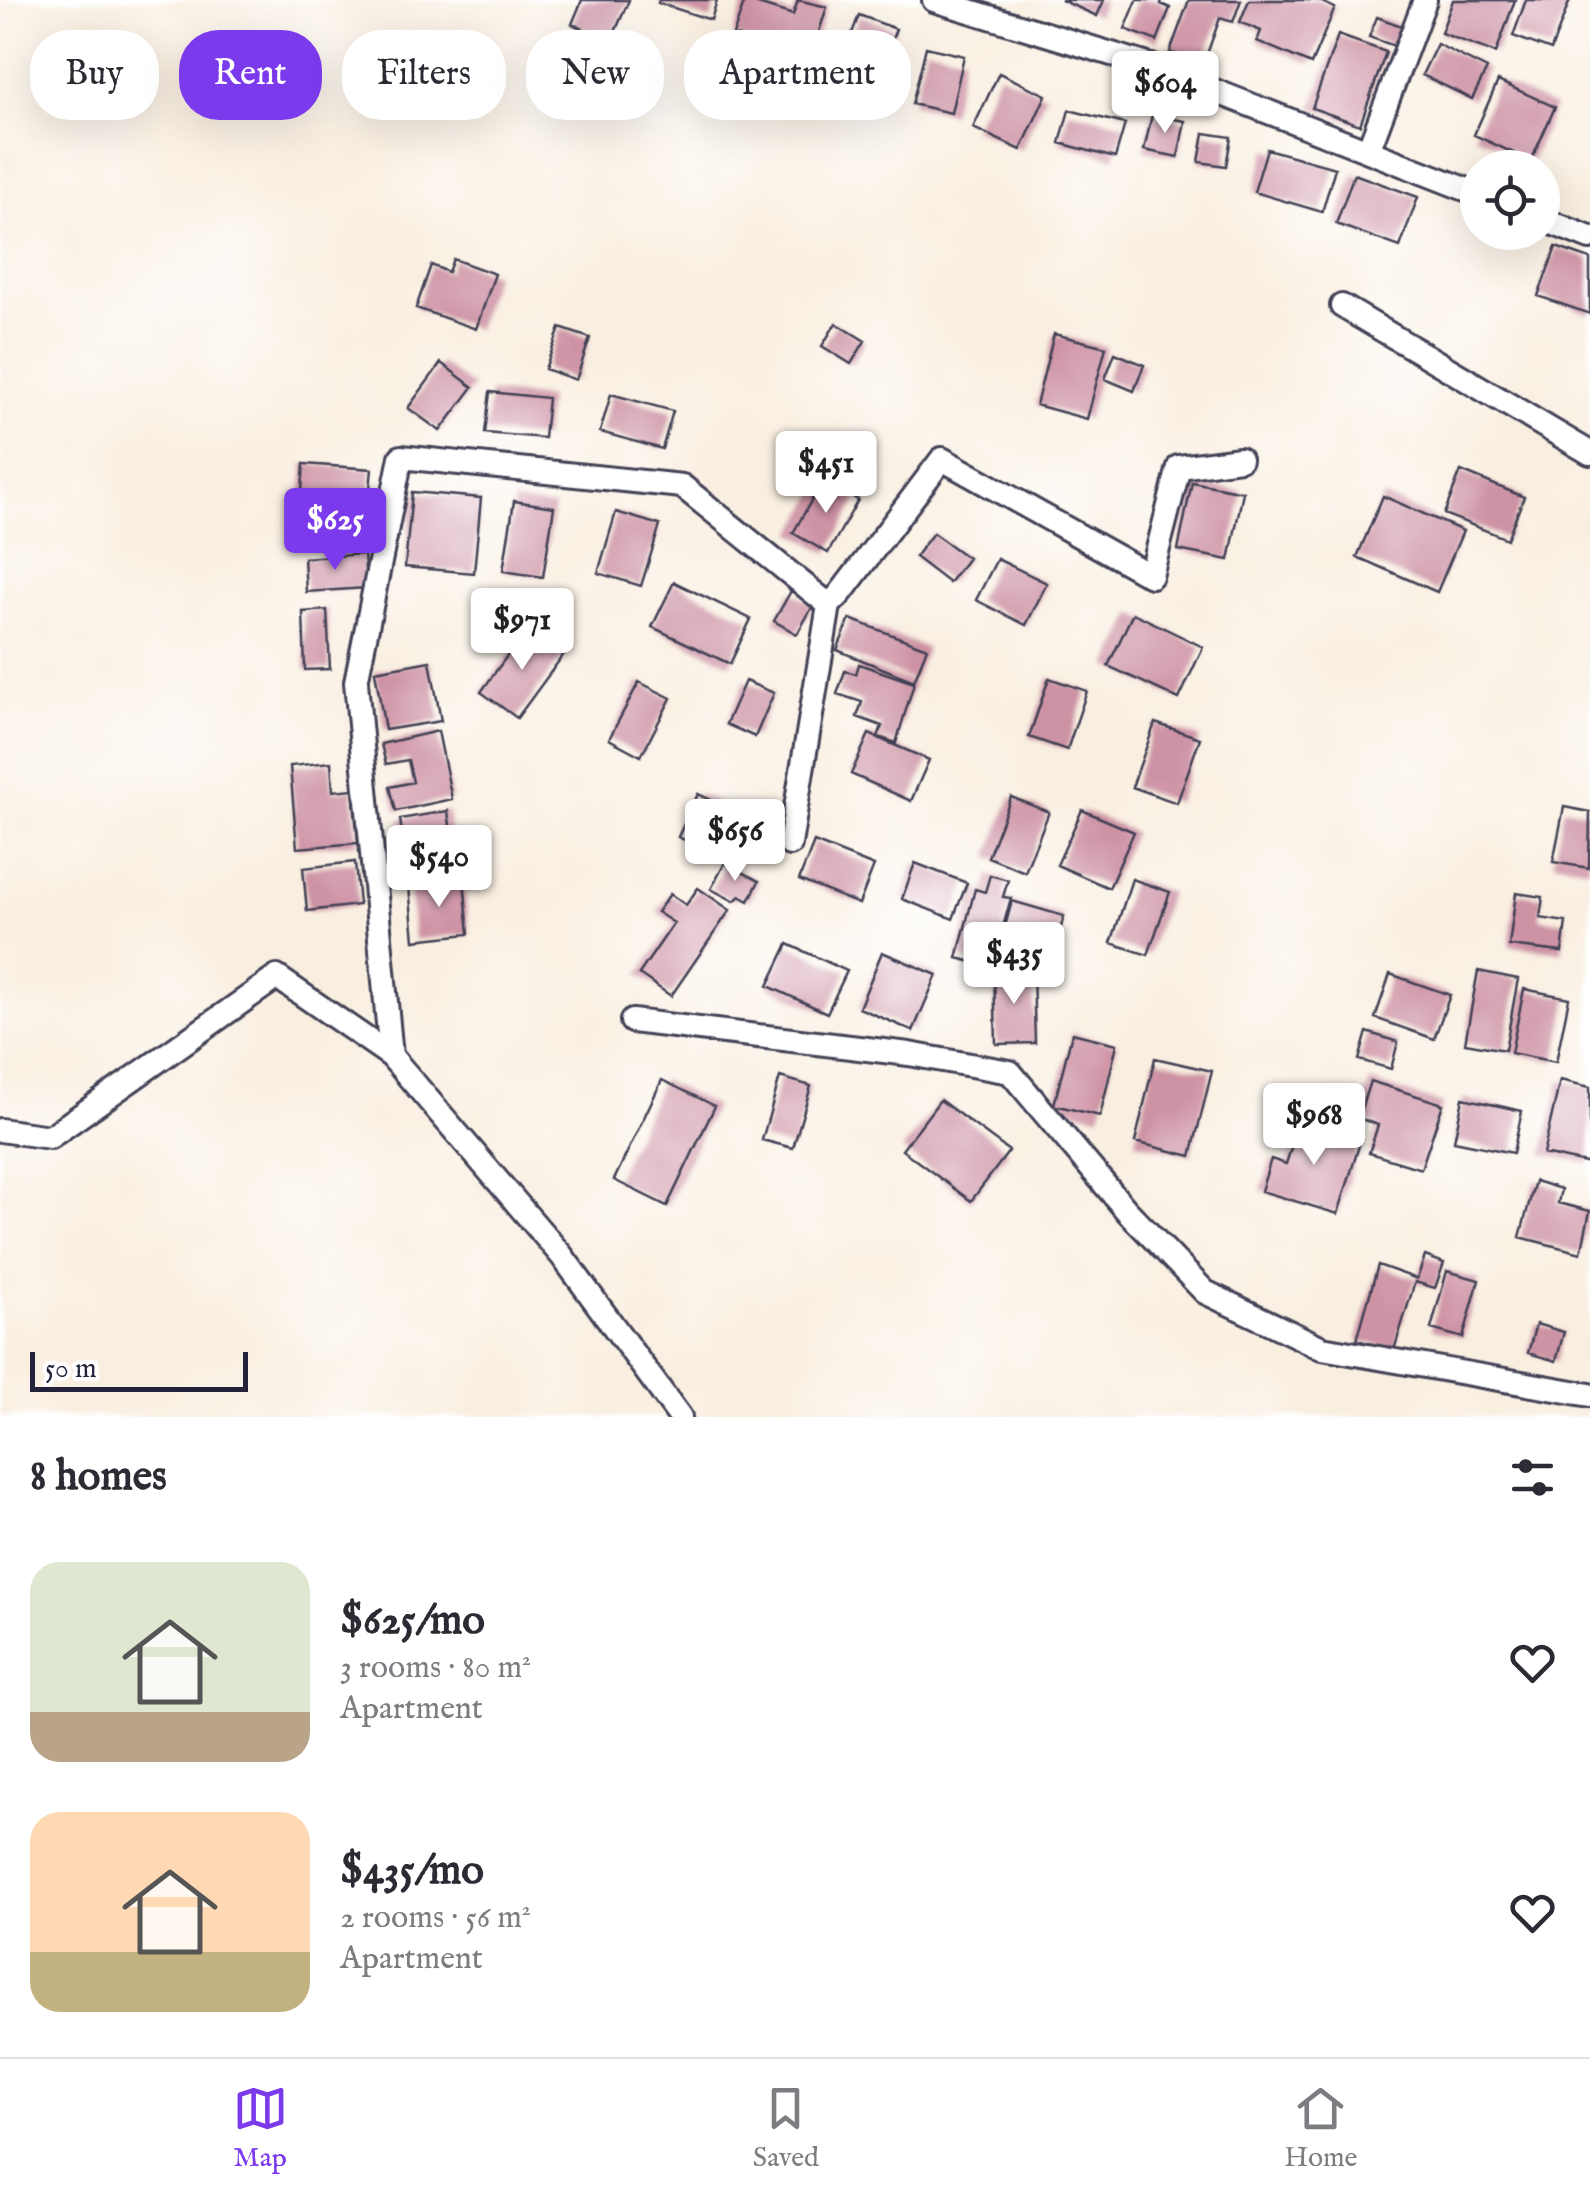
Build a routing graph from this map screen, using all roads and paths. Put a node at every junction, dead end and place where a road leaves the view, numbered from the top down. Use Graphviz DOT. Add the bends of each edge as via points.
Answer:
graph roads {
  1 [pos="934,0"];
  2 [pos="1425,0"];
  3 [pos="1368,151"];
  4 [pos="1460,187"];
  5 [pos="1560,226"];
  6 [pos="1590,238"];
  7 [pos="1342,306"];
  8 [pos="1590,453"];
  9 [pos="1240,459"];
  10 [pos="829,605"];
  11 [pos="790,844"];
  12 [pos="632,1021"];
  13 [pos="391,1056"];
  14 [pos="0,1130"];
  15 [pos="1590,1395"];
  16 [pos="680,1417"];
  1 -- 3 [label="street" via="1151,66"];
  2 -- 3 [label="street"];
  3 -- 4 [label="street"];
  5 -- 6 [label="street"];
  7 -- 8 [label="street"];
  9 -- 10 [label="street" via="1179,467 1151,576 942,459"];
  10 -- 11 [label="street"];
  10 -- 13 [label="street" via="682,486 401,458 356,682"];
  12 -- 15 [label="street" via="1010,1072 1205,1292 1322,1348"];
  13 -- 14 [label="street" via="277,977 50,1137"];
  13 -- 16 [label="street" via="562,1256"];
}
